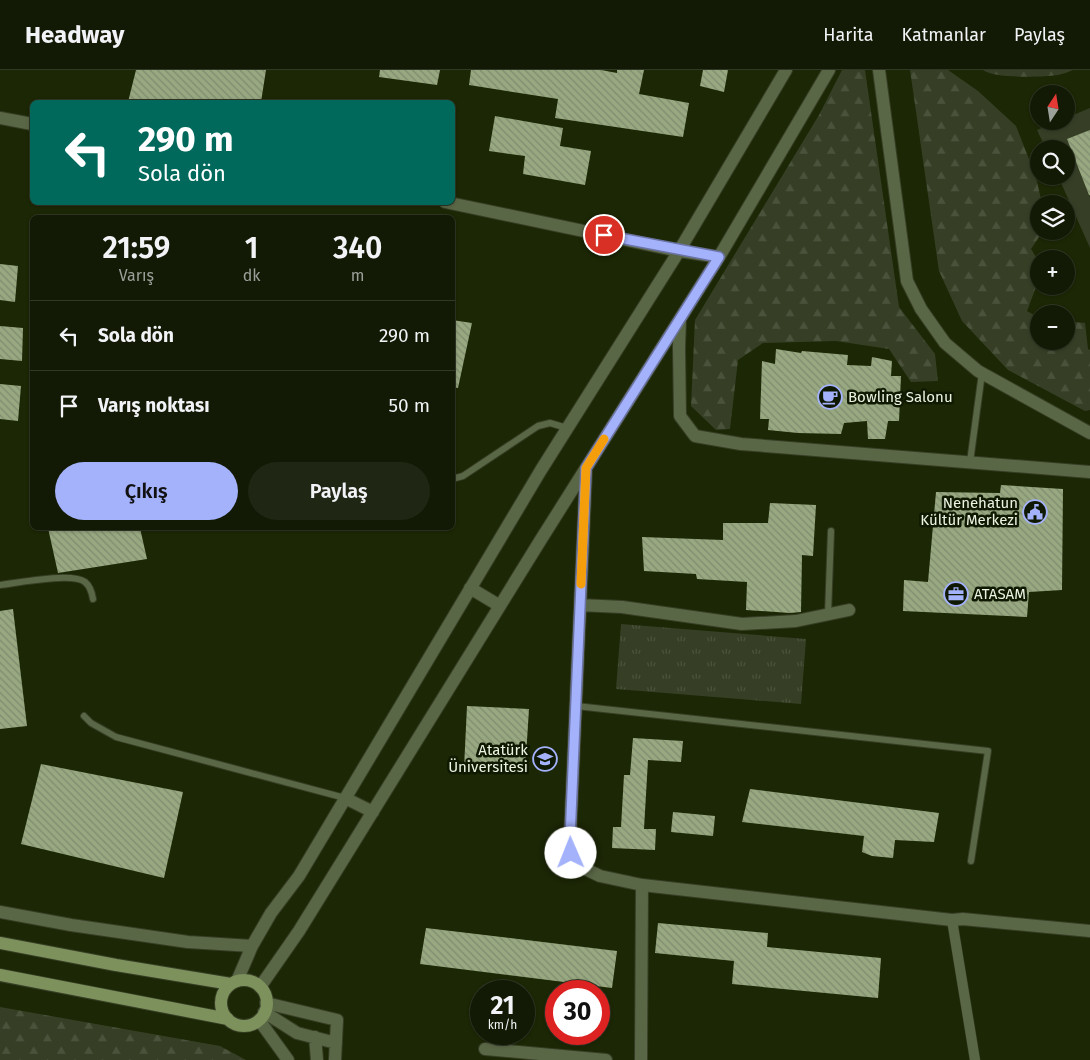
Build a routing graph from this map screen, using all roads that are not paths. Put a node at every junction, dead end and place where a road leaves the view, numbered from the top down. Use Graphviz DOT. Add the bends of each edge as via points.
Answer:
graph roads {
  1 [pos="786,70"];
  2 [pos="829,70"];
  3 [pos="879,70"];
  4 [pos="0,118"];
  5 [pos="30,124"];
  6 [pos="455,204"];
  7 [pos="679,251"];
  8 [pos="719,257"];
  9 [pos="681,317"];
  10 [pos="982,373"];
  11 [pos="567,428"];
  12 [pos="1090,433"];
  13 [pos="970,462"];
  14 [pos="586,468"];
  15 [pos="1090,472"];
  16 [pos="455,478"];
  17 [pos="831,531"];
  18 [pos="0,585"];
  19 [pos="470,588"];
  20 [pos="94,599"];
  21 [pos="580,605"];
  22 [pos="500,606"];
  23 [pos="849,610"];
  24 [pos="828,614"];
  25 [pos="576,706"];
  26 [pos="84,716"];
  27 [pos="345,798"];
  28 [pos="373,812"];
  29 [pos="971,862"];
  30 [pos="642,885"];
  31 [pos="0,912"];
  32 [pos="952,920"];
  33 [pos="1090,931"];
  34 [pos="0,943"];
  35 [pos="252,946"];
  36 [pos="0,975"];
  37 [pos="234,983"];
  38 [pos="260,987"];
  39 [pos="263,1012"];
  40 [pos="228,1019"];
  41 [pos="315,1037"];
  42 [pos="336,1043"];
  43 [pos="485,1049"];
  44 [pos="524,1056"];
  45 [pos="288,1060"];
  46 [pos="317,1060"];
  47 [pos="335,1060"];
  48 [pos="606,1060"];
  49 [pos="641,1060"];
  50 [pos="975,1060"];
  1 -- 7 [label="street"];
  2 -- 8 [label="street"];
  3 -- 10 [label="street" via="906,281 945,343"];
  4 -- 5 [label="street"];
  6 -- 7 [label="street"];
  7 -- 8 [label="street"];
  7 -- 11 [label="street"];
  8 -- 9 [label="street"];
  9 -- 13 [label="street" via="680,416 696,436 741,444"];
  9 -- 14 [label="street"];
  10 -- 12 [label="street"];
  10 -- 13 [label="lane"];
  11 -- 16 [label="lane" via="550,423 538,426"];
  11 -- 19 [label="street"];
  13 -- 15 [label="street"];
  14 -- 21 [label="street"];
  14 -- 22 [label="street"];
  17 -- 24 [label="lane"];
  18 -- 20 [label="lane" via="77,578 85,582"];
  19 -- 22 [label="street"];
  19 -- 27 [label="street"];
  21 -- 24 [label="street" via="622,607 742,624 796,621"];
  21 -- 25 [label="street"];
  22 -- 28 [label="street"];
  23 -- 24 [label="street"];
  25 -- 29 [label="lane" via="988,751"];
  25 -- 30 [label="street" via="571,853 576,865 600,876"];
  26 -- 27 [label="lane" via="90,723 116,737"];
  27 -- 28 [label="street"];
  27 -- 35 [label="street" via="299,876 271,913"];
  28 -- 38 [label="street"];
  30 -- 32 [label="street"];
  30 -- 49 [label="street"];
  31 -- 35 [label="street" via="188,942"];
  32 -- 33 [label="street"];
  32 -- 50 [label="street"];
  34 -- 37 [label="main road" via="125,967"];
  35 -- 37 [label="street"];
  36 -- 40 [label="main road"];
  37 -- 38 [label="main road" via="249,981"];
  37 -- 40 [label="main road" via="225,990 221,999"];
  38 -- 39 [label="main road" via="265,994"];
  39 -- 40 [label="main road" via="251,1024 236,1024"];
  39 -- 41 [label="street" via="296,1033"];
  39 -- 42 [label="street" via="337,1020"];
  39 -- 45 [label="street"];
  41 -- 42 [label="street"];
  41 -- 46 [label="street"];
  42 -- 47 [label="street"];
  43 -- 44 [label="street"];
  44 -- 48 [label="street"];
}
